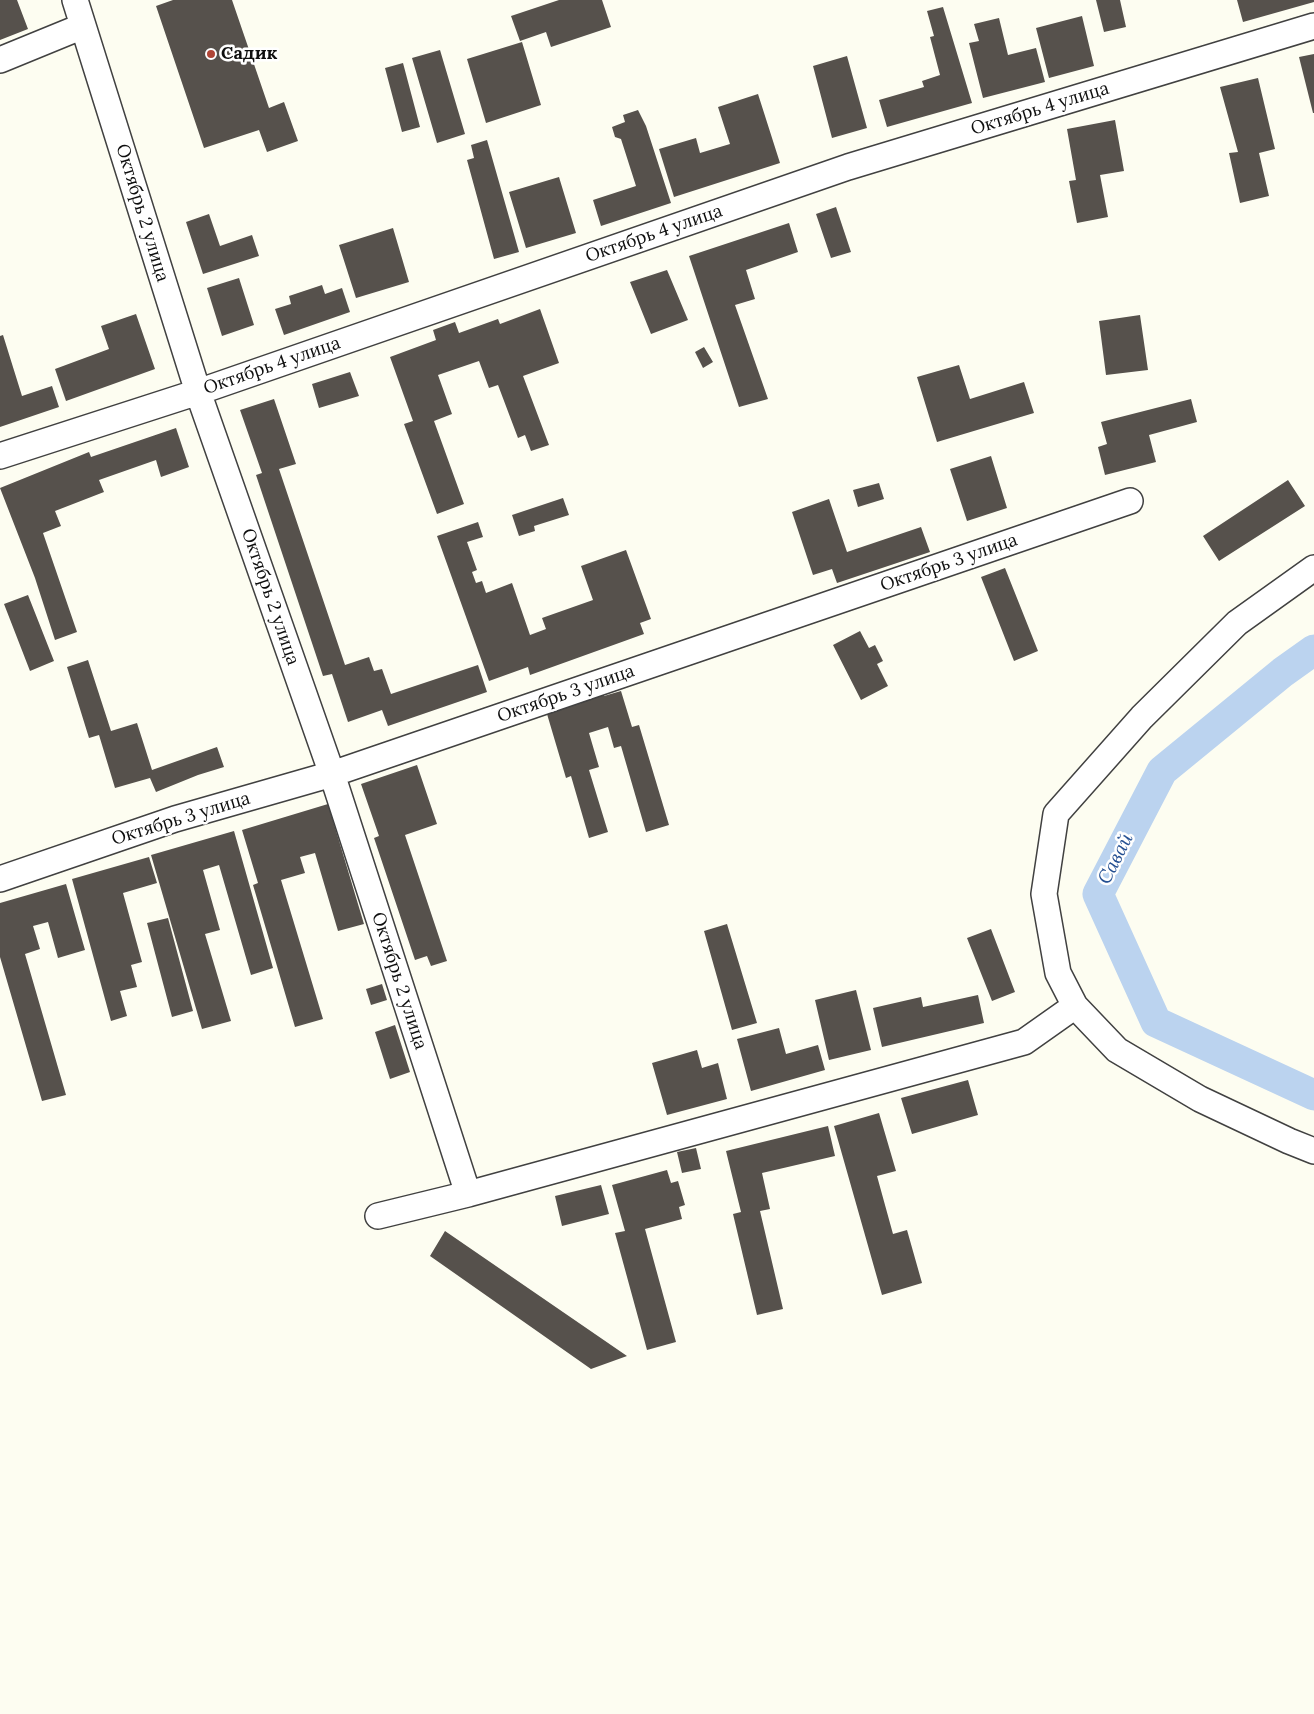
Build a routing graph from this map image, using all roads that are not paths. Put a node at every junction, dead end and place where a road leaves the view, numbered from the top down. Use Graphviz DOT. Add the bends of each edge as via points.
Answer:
graph roads {
  1 [pos="75,0"];
  2 [pos="83,26"];
  3 [pos="1314,26"];
  4 [pos="0,60"];
  5 [pos="198,392"];
  6 [pos="0,456"];
  7 [pos="1130,501"];
  8 [pos="1314,568"];
  9 [pos="332,774"];
  10 [pos="0,879"];
  11 [pos="1075,1006"];
  12 [pos="1314,1151"];
  13 [pos="468,1194"];
  14 [pos="378,1216"];
  1 -- 2 [label="street, Октябрь 2 улица"];
  2 -- 4 [label="street"];
  2 -- 5 [label="street, Октябрь 2 улица"];
  3 -- 5 [label="street, Октябрь 4 улица" via="848,166"];
  5 -- 6 [label="street, Октябрь 4 улица"];
  5 -- 9 [label="street, Октябрь 2 улица"];
  7 -- 9 [label="street, Октябрь 3 улица"];
  8 -- 11 [label="street" via="1237,623 1142,717 1056,814 1044,894 1058,974"];
  9 -- 10 [label="street, Октябрь 3 улица" via="175,819"];
  9 -- 13 [label="street, Октябрь 2 улица"];
  11 -- 12 [label="street" via="1117,1050 1200,1099"];
  11 -- 13 [label="street" via="1024,1042"];
  13 -- 14 [label="street"];
}
